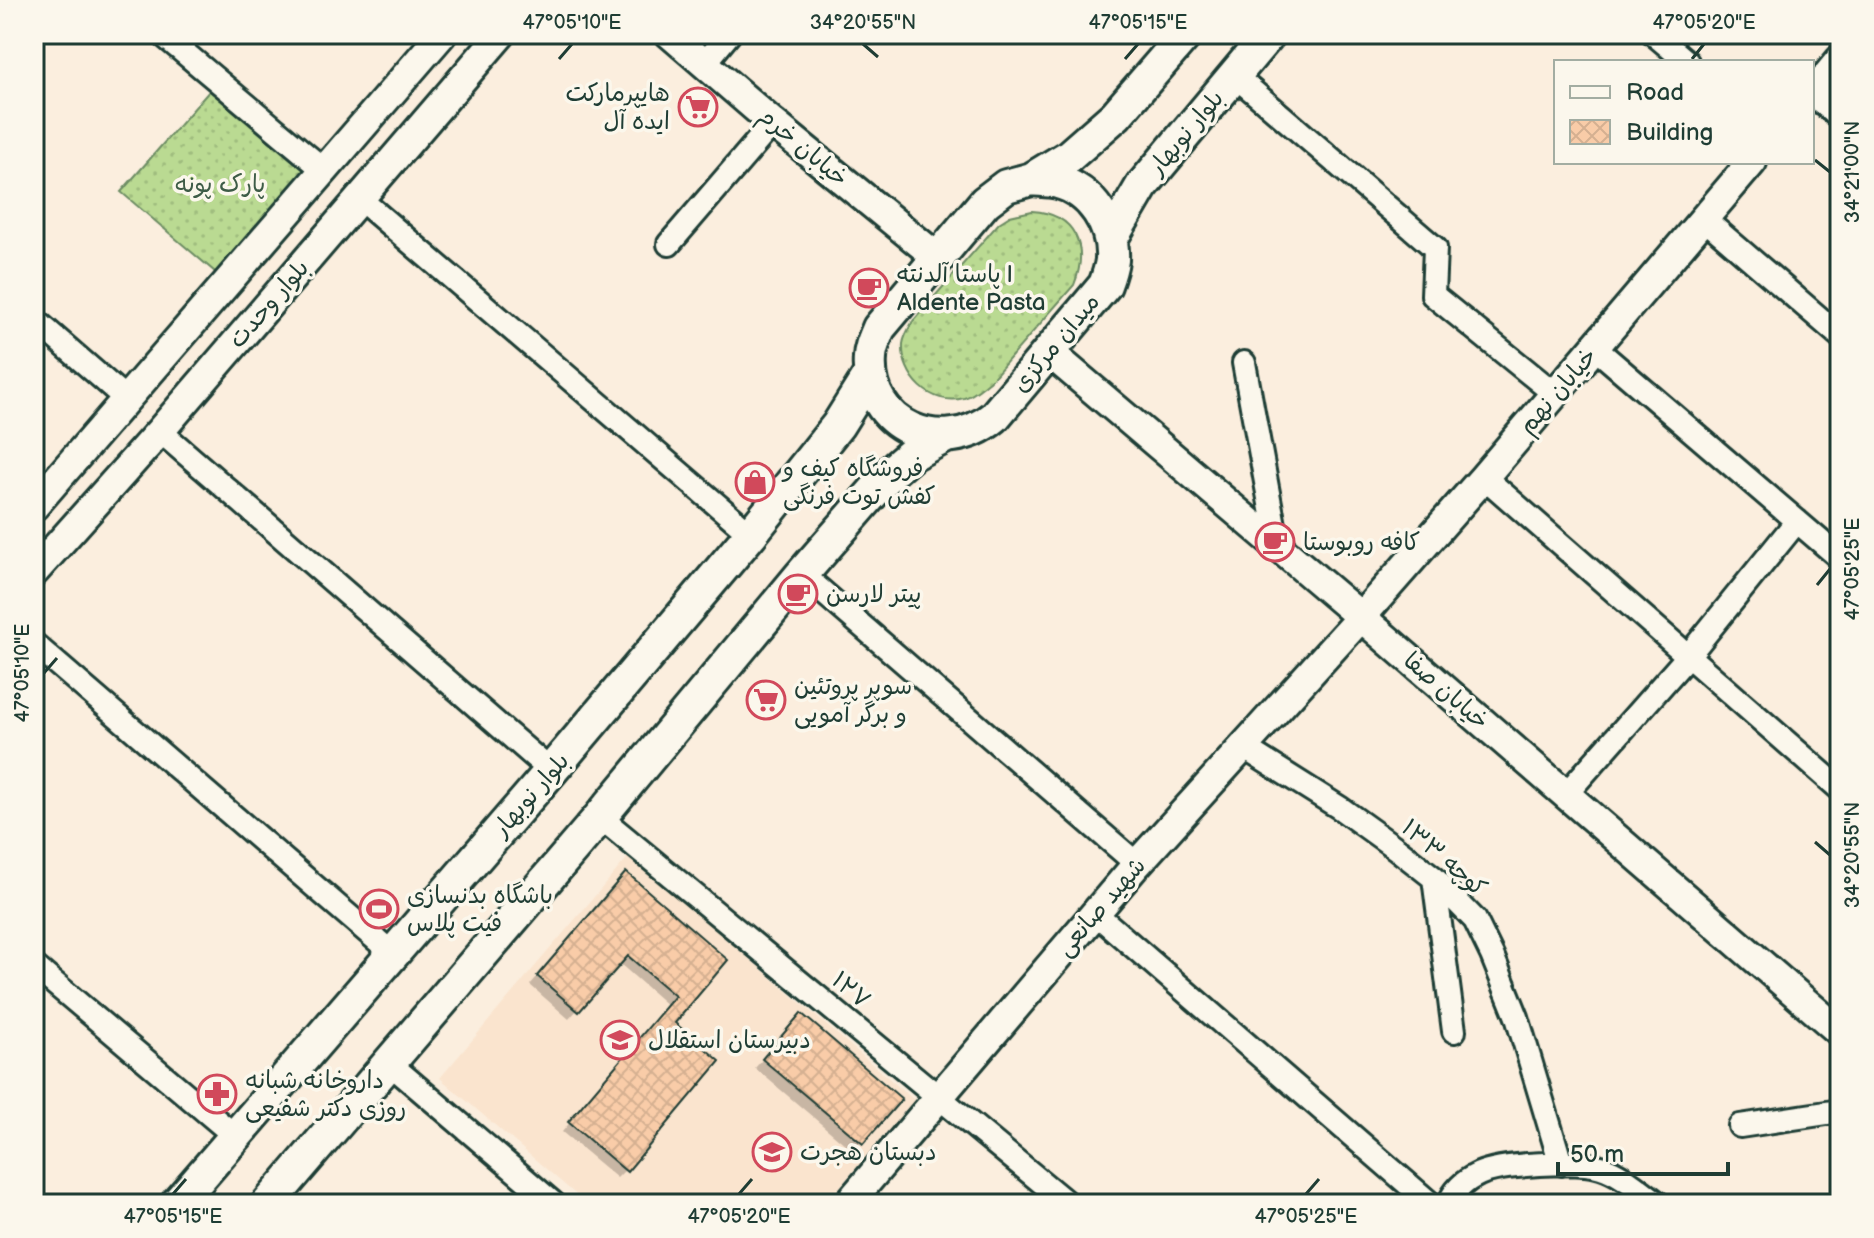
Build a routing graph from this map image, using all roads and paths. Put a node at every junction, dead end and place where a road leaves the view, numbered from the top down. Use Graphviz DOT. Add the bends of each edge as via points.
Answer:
graph roads {
  1 [pos="162,34"];
  2 [pos="442,34"];
  3 [pos="501,34"];
  4 [pos="670,34"];
  5 [pos="729,34"];
  6 [pos="1186,34"];
  7 [pos="1269,34"];
  8 [pos="1654,34"];
  9 [pos="1685,60"];
  10 [pos="1840,60"];
  11 [pos="705,63"];
  12 [pos="1234,75"];
  13 [pos="1814,92"];
  14 [pos="1814,96"];
  15 [pos="1840,118"];
  16 [pos="773,123"];
  17 [pos="1750,164"];
  18 [pos="324,170"];
  19 [pos="1032,179"];
  20 [pos="360,199"];
  21 [pos="1703,218"];
  22 [pos="1111,239"];
  23 [pos="669,244"];
  24 [pos="938,258"];
  25 [pos="34,319"];
  26 [pos="1840,336"];
  27 [pos="1595,348"];
  28 [pos="1049,352"];
  29 [pos="1244,363"];
  30 [pos="870,374"];
  31 [pos="1555,394"];
  32 [pos="127,400"];
  33 [pos="160,431"];
  34 [pos="944,437"];
  35 [pos="1484,477"];
  36 [pos="34,506"];
  37 [pos="1797,521"];
  38 [pos="751,534"];
  39 [pos="1278,547"];
  40 [pos="1840,558"];
  41 [pos="34,572"];
  42 [pos="802,574"];
  43 [pos="1361,617"];
  44 [pos="34,644"];
  45 [pos="1688,656"];
  46 [pos="1243,747"];
  47 [pos="551,771"];
  48 [pos="1840,789"];
  49 [pos="1566,794"];
  50 [pos="600,817"];
  51 [pos="1137,864"];
  52 [pos="1434,878"];
  53 [pos="1095,913"];
  54 [pos="393,954"];
  55 [pos="34,966"];
  56 [pos="1454,1031"];
  57 [pos="1840,1032"];
  58 [pos="389,1063"];
  59 [pos="939,1097"];
  60 [pos="1840,1111"];
  61 [pos="1740,1126"];
  62 [pos="235,1136"];
  63 [pos="1561,1164"];
  64 [pos="177,1204"];
  65 [pos="268,1204"];
  66 [pos="554,1204"];
  67 [pos="848,1204"];
  68 [pos="1068,1204"];
  69 [pos="1431,1204"];
  70 [pos="1449,1204"];
  71 [pos="1659,1204"];
  1 -- 18 [label="street"];
  2 -- 18 [label="street, بلوار وحدت"];
  3 -- 20 [label="street, بلوار وحدت"];
  4 -- 11 [label="street, خیابان خرم"];
  5 -- 11 [label="street"];
  6 -- 19 [label="main road" via="1116,115 1068,157"];
  7 -- 12 [label="main road, بلوار نوبهار"];
  8 -- 9 [label="street"];
  10 -- 13 [label="street"];
  11 -- 16 [label="street, خیابان خرم"];
  12 -- 22 [label="main road, بلوار نوبهار" via="1142,186"];
  12 -- 31 [label="street" via="1435,248 1433,295"];
  14 -- 15 [label="street"];
  16 -- 23 [label="street"];
  16 -- 24 [label="street, خیابان خرم"];
  17 -- 21 [label="street, خیابان نهم"];
  18 -- 32 [label="street, بلوار وحدت"];
  19 -- 22 [label="main road" via="1059,182 1083,194 1101,214"];
  19 -- 24 [label="main road" via="1006,186 985,202"];
  20 -- 33 [label="street, بلوار وحدت"];
  20 -- 38 [label="street"];
  21 -- 26 [label="street"];
  21 -- 27 [label="street, خیابان نهم"];
  22 -- 28 [label="main road, میدان مرکزی" via="1105,285"];
  24 -- 30 [label="main road" via="879,328"];
  25 -- 32 [label="street"];
  27 -- 31 [label="street, خیابان نهم"];
  27 -- 37 [label="street"];
  28 -- 34 [label="main road, میدان مرکزی" via="983,426"];
  28 -- 39 [label="street, خیابان صفا"];
  29 -- 39 [label="street"];
  30 -- 34 [label="main road" via="890,414 915,432"];
  30 -- 38 [label="main road, بلوار نوبهار" via="838,425"];
  31 -- 35 [label="street, خیابان نهم"];
  32 -- 36 [label="street, بلوار وحدت"];
  33 -- 41 [label="street, بلوار وحدت"];
  33 -- 47 [label="street"];
  34 -- 42 [label="main road" via="891,472"];
  35 -- 43 [label="street, خیابان نهم"];
  35 -- 45 [label="street"];
  37 -- 40 [label="street"];
  37 -- 45 [label="street"];
  38 -- 47 [label="main road, بلوار نوبهار"];
  39 -- 43 [label="street, خیابان صفا"];
  42 -- 50 [label="main road"];
  42 -- 51 [label="street"];
  43 -- 46 [label="street, شهید صانعی"];
  43 -- 49 [label="street, خیابان صفا"];
  44 -- 54 [label="street"];
  45 -- 48 [label="street"];
  45 -- 49 [label="street"];
  46 -- 51 [label="street, شهید صانعی"];
  46 -- 52 [label="street, کوچه ۱۳۳" via="1340,808"];
  47 -- 54 [label="main road, بلوار نوبهار"];
  49 -- 57 [label="street, خیابان صفا"];
  50 -- 58 [label="main road"];
  50 -- 59 [label="street, ۱۲۷"];
  51 -- 53 [label="street, شهید صانعی"];
  52 -- 56 [label="street"];
  52 -- 63 [label="street, کوچه ۱۳۳" via="1475,920 1492,955 1517,1017"];
  53 -- 59 [label="street, شهید صانعی"];
  53 -- 69 [label="street"];
  54 -- 62 [label="main road, بلوار نوبهار"];
  55 -- 62 [label="street"];
  58 -- 65 [label="main road"];
  58 -- 66 [label="street"];
  59 -- 67 [label="street, شهید صانعی"];
  59 -- 68 [label="street, ۱۲۷"];
  60 -- 61 [label="street"];
  62 -- 64 [label="main road, بلوار نوبهار"];
  63 -- 70 [label="street" via="1480,1173 1463,1183"];
  63 -- 71 [label="street" via="1601,1167"];
}
